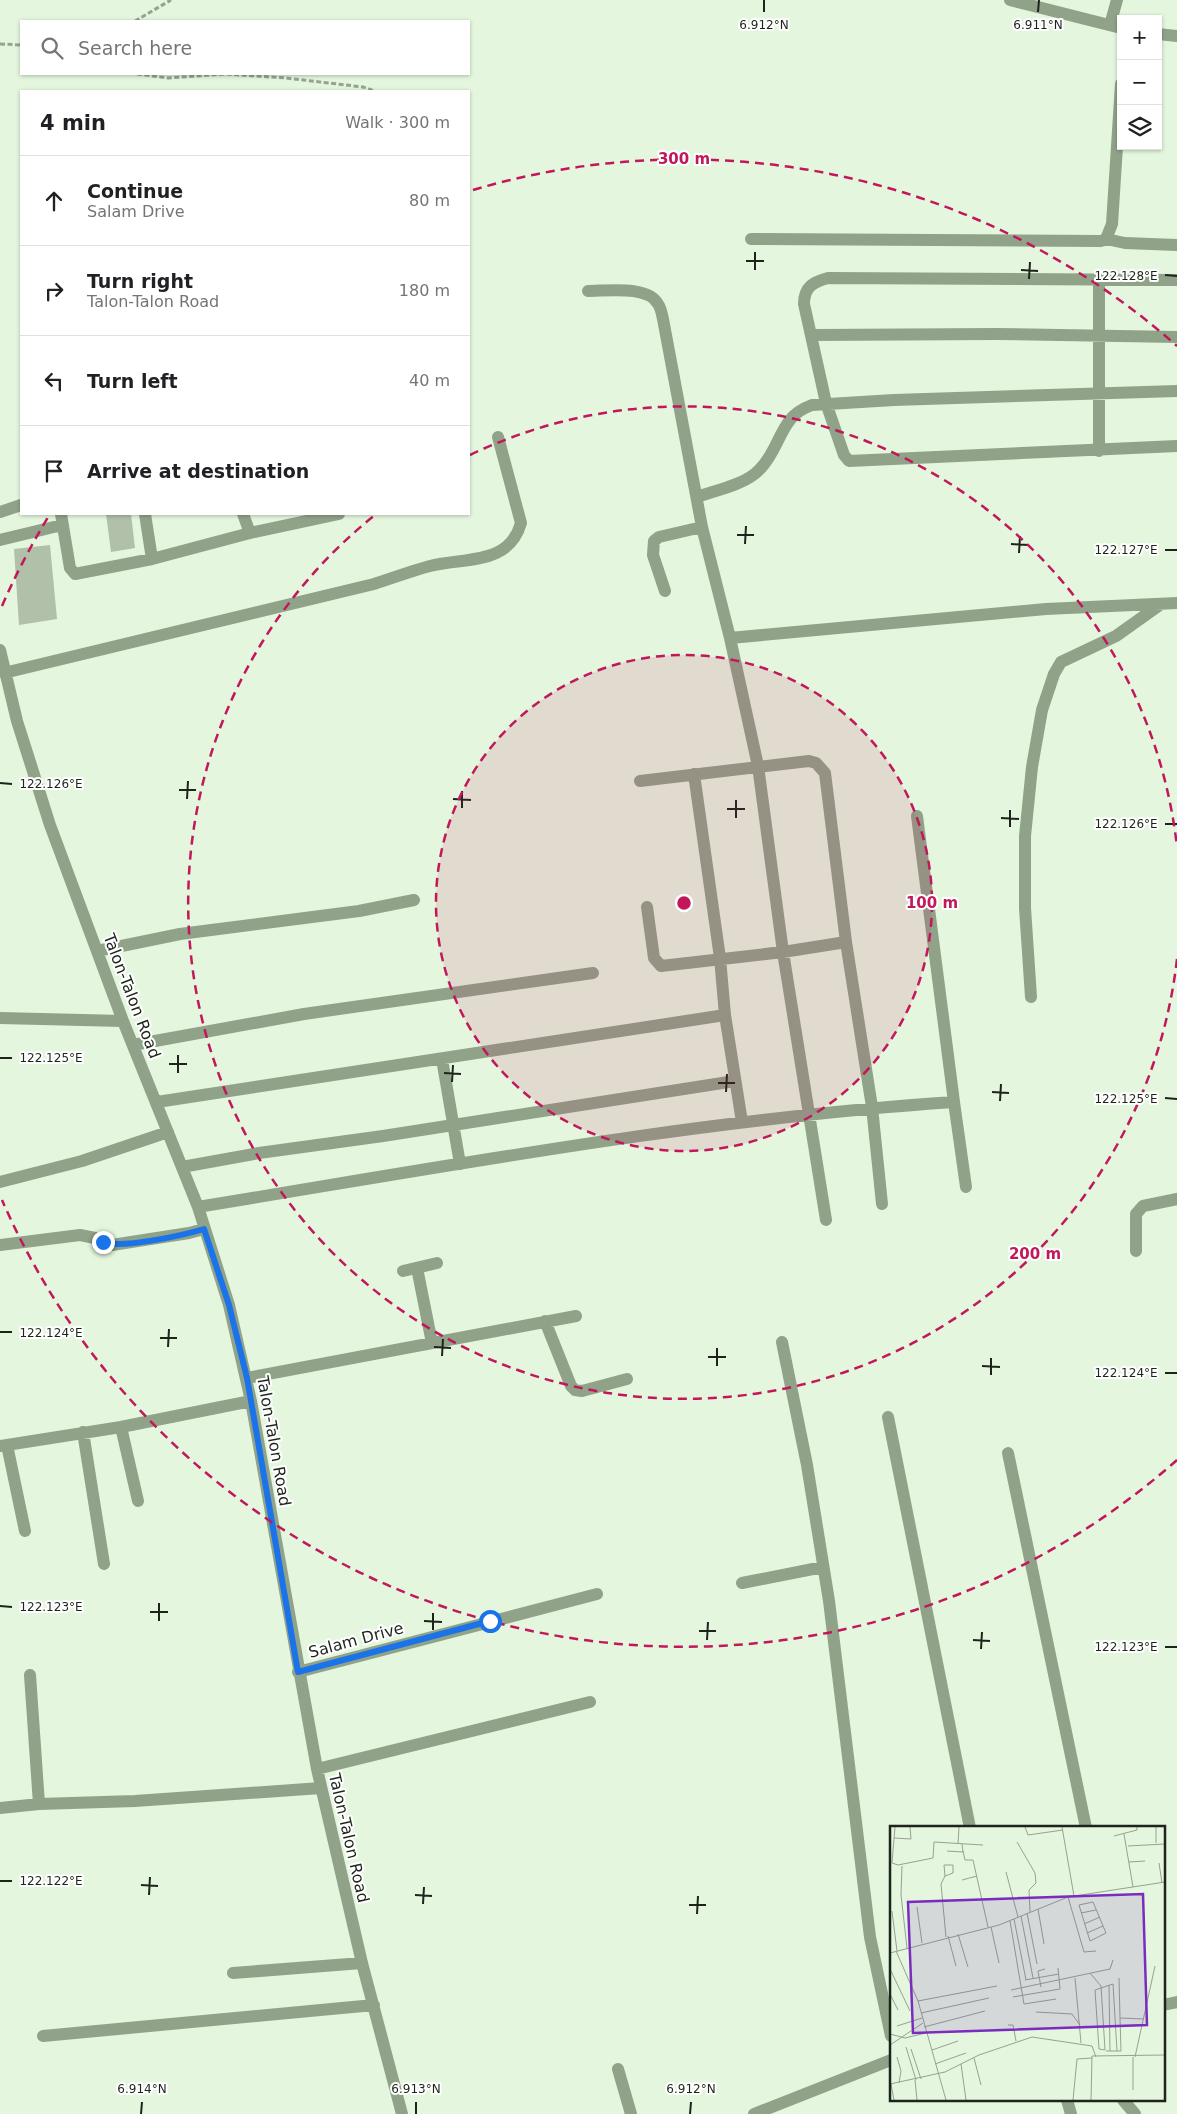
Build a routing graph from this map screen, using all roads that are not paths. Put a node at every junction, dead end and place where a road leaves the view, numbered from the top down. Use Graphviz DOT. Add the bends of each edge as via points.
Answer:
graph roads {
  1 [pos="1010,0"];
  2 [pos="1117,0"];
  3 [pos="1115,27"];
  4 [pos="1162,34"];
  5 [pos="1177,36"];
  6 [pos="1120,105"];
  7 [pos="1106,239"];
  8 [pos="751,240"];
  9 [pos="1177,245"];
  10 [pos="1099,280"];
  11 [pos="1177,280"];
  12 [pos="588,291"];
  13 [pos="812,335"];
  14 [pos="1099,336"];
  15 [pos="1177,337"];
  16 [pos="1177,391"];
  17 [pos="1099,394"];
  18 [pos="826,403"];
  19 [pos="498,438"];
  20 [pos="1177,446"];
  21 [pos="1099,450"];
  22 [pos="697,497"];
  23 [pos="20,505"];
  24 [pos="0,512"];
  25 [pos="144,515"];
  26 [pos="243,515"];
  27 [pos="331,515"];
  28 [pos="61,519"];
  29 [pos="702,527"];
  30 [pos="250,533"];
  31 [pos="0,540"];
  32 [pos="152,559"];
  33 [pos="664,591"];
  34 [pos="1177,603"];
  35 [pos="1161,604"];
  36 [pos="730,638"];
  37 [pos="0,650"];
  38 [pos="4,673"];
  39 [pos="758,766"];
  40 [pos="694,774"];
  41 [pos="640,781"];
  42 [pos="917,816"];
  43 [pos="414,900"];
  44 [pos="647,907"];
  45 [pos="846,942"];
  46 [pos="97,951"];
  47 [pos="783,952"];
  48 [pos="720,958"];
  49 [pos="593,973"];
  50 [pos="1030,997"];
  51 [pos="726,1016"];
  52 [pos="0,1018"];
  53 [pos="123,1021"];
  54 [pos="133,1045"];
  55 [pos="442,1059"];
  56 [pos="735,1081"];
  57 [pos="157,1102"];
  58 [pos="954,1102"];
  59 [pos="872,1107"];
  60 [pos="808,1114"];
  61 [pos="742,1122"];
  62 [pos="455,1125"];
  63 [pos="168,1132"];
  64 [pos="460,1164"];
  65 [pos="182,1167"];
  66 [pos="0,1182"];
  67 [pos="966,1187"];
  68 [pos="1177,1199"];
  69 [pos="882,1204"];
  70 [pos="198,1207"];
  71 [pos="826,1220"];
  72 [pos="204,1229"];
  73 [pos="0,1245"];
  74 [pos="1136,1251"];
  75 [pos="437,1263"];
  76 [pos="418,1268"];
  77 [pos="402,1271"];
  78 [pos="576,1316"];
  79 [pos="545,1321"];
  80 [pos="782,1342"];
  81 [pos="432,1343"];
  82 [pos="247,1378"];
  83 [pos="627,1379"];
  84 [pos="251,1401"];
  85 [pos="888,1417"];
  86 [pos="121,1427"];
  87 [pos="83,1432"];
  88 [pos="4,1445"];
  89 [pos="1008,1453"];
  90 [pos="138,1501"];
  91 [pos="25,1531"];
  92 [pos="104,1564"];
  93 [pos="823,1567"];
  94 [pos="742,1583"];
  95 [pos="597,1594"];
  96 [pos="298,1672"];
  97 [pos="30,1674"];
  98 [pos="590,1702"];
  99 [pos="316,1769"];
  100 [pos="321,1788"];
  101 [pos="39,1804"];
  102 [pos="0,1808"];
  103 [pos="970,1826"];
  104 [pos="1086,1826"];
  105 [pos="362,1963"];
  106 [pos="233,1974"];
  107 [pos="1177,2002"];
  108 [pos="374,2005"];
  109 [pos="1164,2005"];
  110 [pos="890,2031"];
  111 [pos="43,2036"];
  112 [pos="890,2060"];
  113 [pos="618,2069"];
  114 [pos="1125,2102"];
  115 [pos="402,2114"];
  116 [pos="631,2114"];
  117 [pos="754,2114"];
  118 [pos="1135,2114"];
  1 -- 3 [label="street"];
  2 -- 3 [label="street"];
  4 -- 5 [label="street"];
  6 -- 7 [label="street" via="1112,224"];
  7 -- 8 [label="street" via="1053,242"];
  7 -- 9 [label="street"];
  10 -- 11 [label="street"];
  10 -- 13 [label="street" via="828,278 813,282 804,297"];
  10 -- 14 [label="street"];
  12 -- 22 [label="street" via="635,291 646,294 659,305"];
  13 -- 14 [label="street"];
  13 -- 18 [label="street"];
  14 -- 15 [label="street"];
  14 -- 17 [label="street"];
  16 -- 17 [label="street"];
  17 -- 18 [label="street"];
  17 -- 21 [label="street"];
  18 -- 21 [label="street" via="844,454 853,462"];
  18 -- 22 [label="street" via="802,409 790,419 759,470 747,479"];
  19 -- 38 [label="street" via="521,522 513,542 504,549 483,558 431,566 374,584"];
  20 -- 21 [label="street"];
  22 -- 29 [label="street"];
  23 -- 24 [label="street"];
  25 -- 32 [label="street"];
  26 -- 30 [label="street"];
  27 -- 30 [label="street"];
  28 -- 31 [label="street"];
  28 -- 32 [label="street" via="70,568 75,574"];
  29 -- 33 [label="street" via="654,541 653,555"];
  29 -- 36 [label="street"];
  30 -- 32 [label="street"];
  34 -- 35 [label="street"];
  35 -- 36 [label="street" via="1046,609"];
  35 -- 50 [label="street" via="1116,636 1061,662 1042,710 1032,767 1026,836 1025,908"];
  36 -- 39 [label="street"];
  37 -- 38 [label="street, Talon-Talon Road"];
  38 -- 46 [label="street, Talon-Talon Road" via="50,825"];
  39 -- 40 [label="street"];
  39 -- 45 [label="street" via="809,761 816,763 825,773"];
  39 -- 47 [label="street"];
  40 -- 41 [label="street"];
  40 -- 48 [label="street"];
  42 -- 58 [label="street"];
  43 -- 46 [label="street" via="350,912 180,934"];
  44 -- 48 [label="street" via="654,958 661,966"];
  45 -- 47 [label="street"];
  45 -- 59 [label="street"];
  46 -- 53 [label="street, Talon-Talon Road"];
  47 -- 48 [label="street"];
  47 -- 60 [label="street"];
  48 -- 51 [label="street"];
  49 -- 54 [label="street" via="313,1013"];
  51 -- 55 [label="street"];
  51 -- 56 [label="street"];
  52 -- 53 [label="street"];
  53 -- 54 [label="street, Talon-Talon Road"];
  54 -- 57 [label="street, Talon-Talon Road"];
  55 -- 57 [label="street"];
  55 -- 62 [label="street"];
  56 -- 61 [label="street"];
  56 -- 62 [label="street"];
  57 -- 63 [label="street, Talon-Talon Road"];
  58 -- 59 [label="street"];
  58 -- 67 [label="street"];
  59 -- 60 [label="street"];
  59 -- 69 [label="street"];
  60 -- 61 [label="street"];
  60 -- 71 [label="street"];
  61 -- 64 [label="street"];
  62 -- 64 [label="street"];
  62 -- 65 [label="street"];
  63 -- 65 [label="street, Talon-Talon Road"];
  63 -- 66 [label="street" via="82,1161"];
  64 -- 70 [label="street"];
  65 -- 70 [label="street, Talon-Talon Road"];
  68 -- 74 [label="street" via="1138,1209"];
  70 -- 72 [label="street, Talon-Talon Road"];
  72 -- 73 [label="street" via="119,1244 80,1236"];
  72 -- 82 [label="street, Talon-Talon Road" via="229,1305"];
  75 -- 76 [label="street"];
  76 -- 77 [label="street"];
  76 -- 81 [label="street"];
  78 -- 79 [label="street"];
  79 -- 81 [label="street"];
  79 -- 83 [label="street" via="575,1390"];
  80 -- 93 [label="street" via="807,1465"];
  81 -- 82 [label="street"];
  82 -- 84 [label="street, Talon-Talon Road"];
  84 -- 86 [label="street"];
  84 -- 96 [label="street, Talon-Talon Road"];
  85 -- 103 [label="street"];
  86 -- 87 [label="street"];
  86 -- 90 [label="street"];
  87 -- 88 [label="street"];
  87 -- 92 [label="street"];
  88 -- 91 [label="street"];
  89 -- 104 [label="street"];
  93 -- 94 [label="street"];
  93 -- 110 [label="street" via="870,1937"];
  95 -- 96 [label="street, Salam Drive"];
  96 -- 99 [label="street, Talon-Talon Road"];
  97 -- 101 [label="street"];
  98 -- 99 [label="street"];
  99 -- 100 [label="street, Talon-Talon Road"];
  100 -- 101 [label="street"];
  100 -- 105 [label="street, Talon-Talon Road"];
  101 -- 102 [label="street"];
  105 -- 106 [label="street"];
  105 -- 108 [label="street, Talon-Talon Road"];
  107 -- 109 [label="street"];
  108 -- 111 [label="street"];
  108 -- 115 [label="street, Talon-Talon Road"];
  112 -- 117 [label="street"];
  113 -- 116 [label="street"];
  114 -- 118 [label="street"];
}
